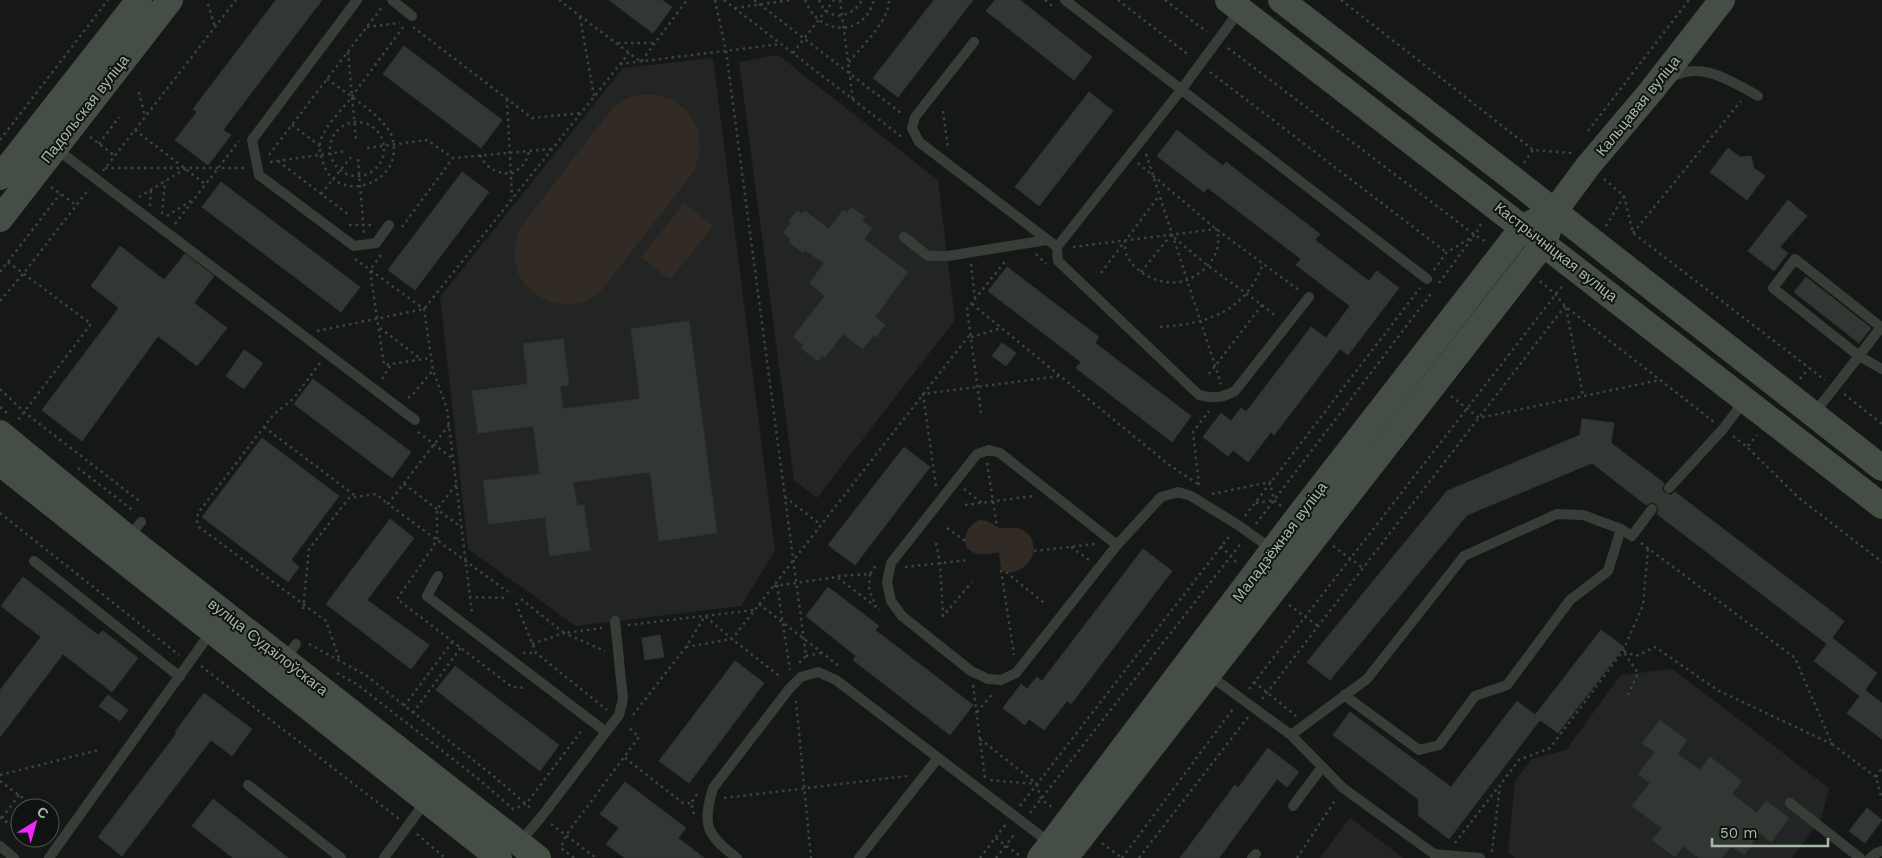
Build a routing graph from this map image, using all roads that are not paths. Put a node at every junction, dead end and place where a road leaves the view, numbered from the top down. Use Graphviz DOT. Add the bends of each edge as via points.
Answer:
graph roads {
  1 [pos="139,0"];
  2 [pos="170,0"];
  3 [pos="357,0"];
  4 [pos="1065,0"];
  5 [pos="1281,0"];
  6 [pos="390,4"];
  7 [pos="1235,5"];
  8 [pos="1718,10"];
  9 [pos="409,19"];
  10 [pos="974,42"];
  11 [pos="1181,90"];
  12 [pos="1652,90"];
  13 [pos="1753,94"];
  14 [pos="55,148"];
  15 [pos="0,177"];
  16 [pos="1554,212"];
  17 [pos="0,219"];
  18 [pos="384,225"];
  19 [pos="1523,227"];
  20 [pos="904,237"];
  21 [pos="1047,240"];
  22 [pos="1544,243"];
  23 [pos="1057,247"];
  24 [pos="1426,279"];
  25 [pos="1309,297"];
  26 [pos="1860,356"];
  27 [pos="1882,369"];
  28 [pos="1746,399"];
  29 [pos="1813,414"];
  30 [pos="415,420"];
  31 [pos="9,427"];
  32 [pos="0,463"];
  33 [pos="1882,468"];
  34 [pos="1669,488"];
  35 [pos="1882,506"];
  36 [pos="1652,509"];
  37 [pos="1620,529"];
  38 [pos="1117,545"];
  39 [pos="1274,550"];
  40 [pos="34,561"];
  41 [pos="438,576"];
  42 [pos="612,625"];
  43 [pos="212,631"];
  44 [pos="1209,674"];
  45 [pos="180,677"];
  46 [pos="1344,695"];
  47 [pos="606,732"];
  48 [pos="1290,736"];
  49 [pos="938,758"];
  50 [pos="1322,767"];
  51 [pos="248,785"];
  52 [pos="426,801"];
  53 [pos="1790,803"];
  54 [pos="1293,806"];
  55 [pos="0,846"];
  56 [pos="1882,851"];
  57 [pos="519,853"];
  58 [pos="1052,853"];
  59 [pos="1432,856"];
  60 [pos="14,858"];
  61 [pos="49,858"];
  62 [pos="341,858"];
  63 [pos="384,858"];
  64 [pos="736,858"];
  65 [pos="859,858"];
  66 [pos="1480,858"];
  67 [pos="1860,858"];
  68 [pos="1870,858"];
  1 -- 15 [label="main road, Падольская вуліца"];
  2 -- 14 [label="main road, Падольская вуліца"];
  3 -- 18 [label="lane" via="252,140 259,176 354,246 376,243"];
  4 -- 11 [label="lane"];
  5 -- 16 [label="main road, Кастрычніцкая вуліца"];
  6 -- 9 [label="lane"];
  7 -- 11 [label="lane" via="1218,40"];
  7 -- 19 [label="main road, Кастрычніцкая вуліца"];
  8 -- 12 [label="main road, Кальцавая вуліца"];
  10 -- 21 [label="lane" via="915,117 912,128 919,142"];
  11 -- 23 [label="lane"];
  11 -- 24 [label="lane"];
  12 -- 13 [label="lane" via="1675,75 1699,70 1722,76"];
  12 -- 16 [label="main road, Кальцавая вуліца"];
  14 -- 17 [label="main road, Падольская вуліца"];
  14 -- 30 [label="lane"];
  16 -- 19 [label="main road"];
  16 -- 22 [label="main road, Маладзёжная вуліца"];
  16 -- 29 [label="main road, Кастрычніцкая вуліца"];
  19 -- 22 [label="main road, Кастрычніцкая вуліца"];
  19 -- 39 [label="main road, Маладзёжная вуліца"];
  20 -- 21 [label="lane" via="928,256 948,256"];
  21 -- 23 [label="lane"];
  22 -- 28 [label="main road, Кастрычніцкая вуліца"];
  22 -- 44 [label="main road, Маладзёжная вуліца"];
  23 -- 25 [label="lane" via="1058,261 1199,395 1210,398 1223,398 1235,391"];
  26 -- 26 [label="lane" via="1882,326 1796,260 1773,288"];
  26 -- 27 [label="lane"];
  26 -- 29 [label="lane"];
  28 -- 34 [label="lane" via="1724,429"];
  28 -- 35 [label="main road, Кастрычніцкая вуліца"];
  29 -- 33 [label="main road, Кастрычніцкая вуліца"];
  31 -- 57 [label="main road, вуліца Судзілоўскага" via="290,652"];
  32 -- 43 [label="main road, вуліца Судзілоўскага"];
  36 -- 37 [label="lane" via="1632,536"];
  37 -- 46 [label="lane" via="1583,515 1557,514 1464,556 1367,679"];
  37 -- 46 [label="lane" via="1608,571 1570,600 1507,684 1475,696 1439,745 1419,750"];
  38 -- 38 [label="lane" via="1000,454 989,450 977,454 891,563 888,582 891,600 902,616 971,671 988,679 1001,680 1016,673"];
  38 -- 39 [label="lane" via="1161,497 1178,492 1192,496"];
  39 -- 58 [label="main road, Маладзёжная вуліца"];
  40 -- 45 [label="lane"];
  41 -- 47 [label="lane" via="427,596"];
  42 -- 47 [label="lane" via="623,699 619,715"];
  43 -- 45 [label="lane"];
  43 -- 52 [label="main road, вуліца Судзілоўскага"];
  44 -- 48 [label="lane"];
  44 -- 58 [label="main road, Маладзёжная вуліца"];
  45 -- 61 [label="lane"];
  46 -- 48 [label="lane"];
  47 -- 57 [label="lane" via="542,816"];
  48 -- 50 [label="lane"];
  49 -- 58 [label="lane" via="1023,823"];
  49 -- 64 [label="lane" via="836,680 818,672 801,677 714,788 708,806 708,826 717,843"];
  49 -- 65 [label="lane"];
  50 -- 54 [label="lane"];
  50 -- 59 [label="lane"];
  51 -- 62 [label="lane"];
  52 -- 57 [label="main road, вуліца Судзілоўскага"];
  52 -- 63 [label="lane"];
  53 -- 67 [label="lane"];
  55 -- 60 [label="lane"];
  56 -- 68 [label="lane"];
  59 -- 66 [label="lane"];
}
